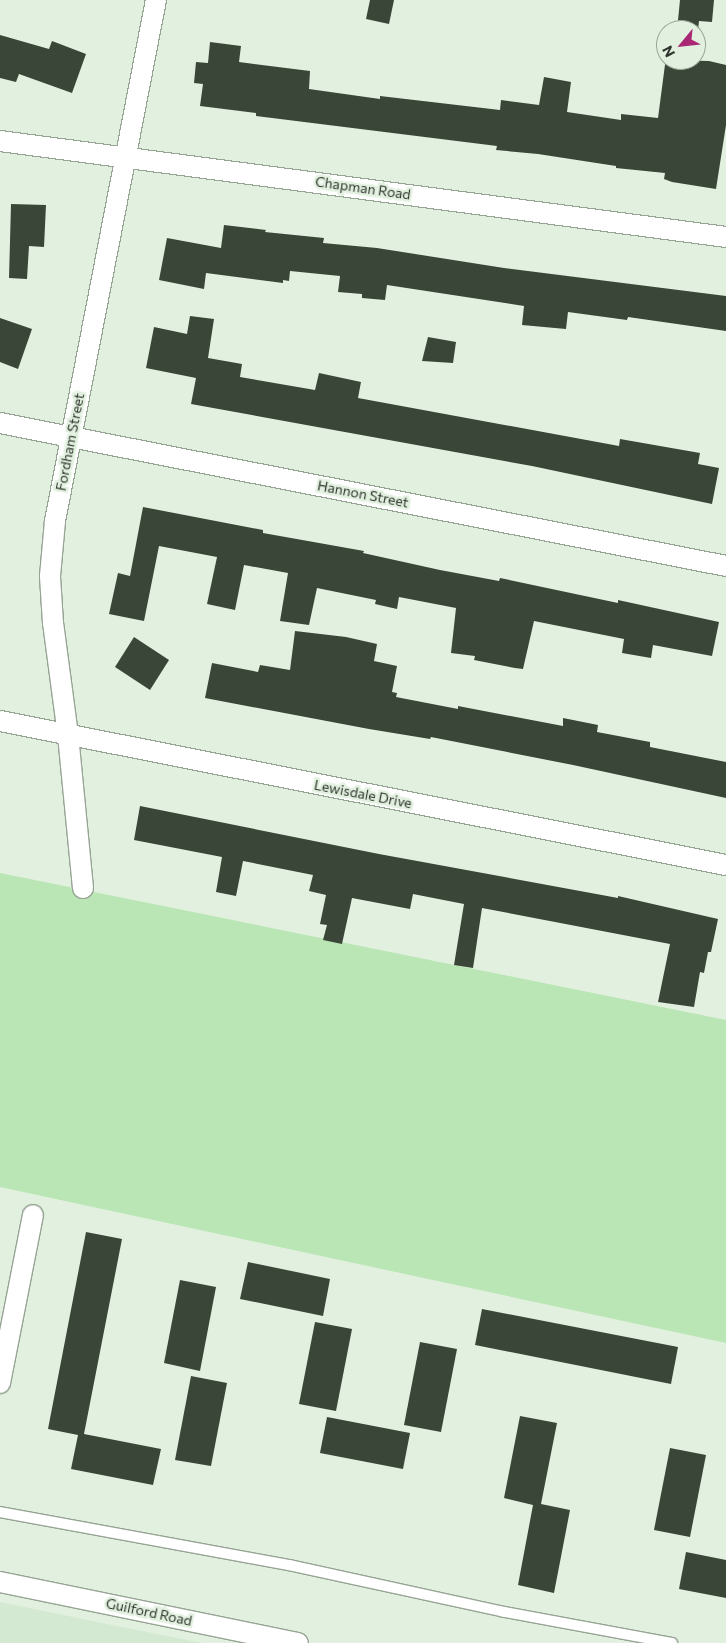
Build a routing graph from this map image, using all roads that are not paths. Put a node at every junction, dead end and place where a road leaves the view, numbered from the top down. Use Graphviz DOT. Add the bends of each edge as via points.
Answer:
graph roads {
  1 [pos="156,0"];
  2 [pos="0,141"];
  3 [pos="125,156"];
  4 [pos="726,237"];
  5 [pos="0,423"];
  6 [pos="71,436"];
  7 [pos="726,566"];
  8 [pos="0,721"];
  9 [pos="68,735"];
  10 [pos="726,865"];
  11 [pos="83,888"];
  12 [pos="33,1215"];
  13 [pos="0,1382"];
  14 [pos="0,1512"];
  15 [pos="0,1582"];
  16 [pos="298,1643"];
  17 [pos="672,1643"];
  1 -- 3 [label="street, Fordham Street"];
  2 -- 3 [label="street, Chapman Road"];
  3 -- 4 [label="street, Chapman Road"];
  3 -- 6 [label="street, Fordham Street"];
  5 -- 6 [label="street, Hannon Street"];
  6 -- 7 [label="street, Hannon Street"];
  6 -- 9 [label="street, Fordham Street" via="50,576"];
  8 -- 9 [label="street, Lewisdale Drive"];
  9 -- 10 [label="street, Lewisdale Drive"];
  9 -- 11 [label="street, Fordham Street"];
  12 -- 13 [label="street"];
  14 -- 17 [label="lane" via="289,1565 505,1612"];
  15 -- 16 [label="street, Guilford Road"];
}
